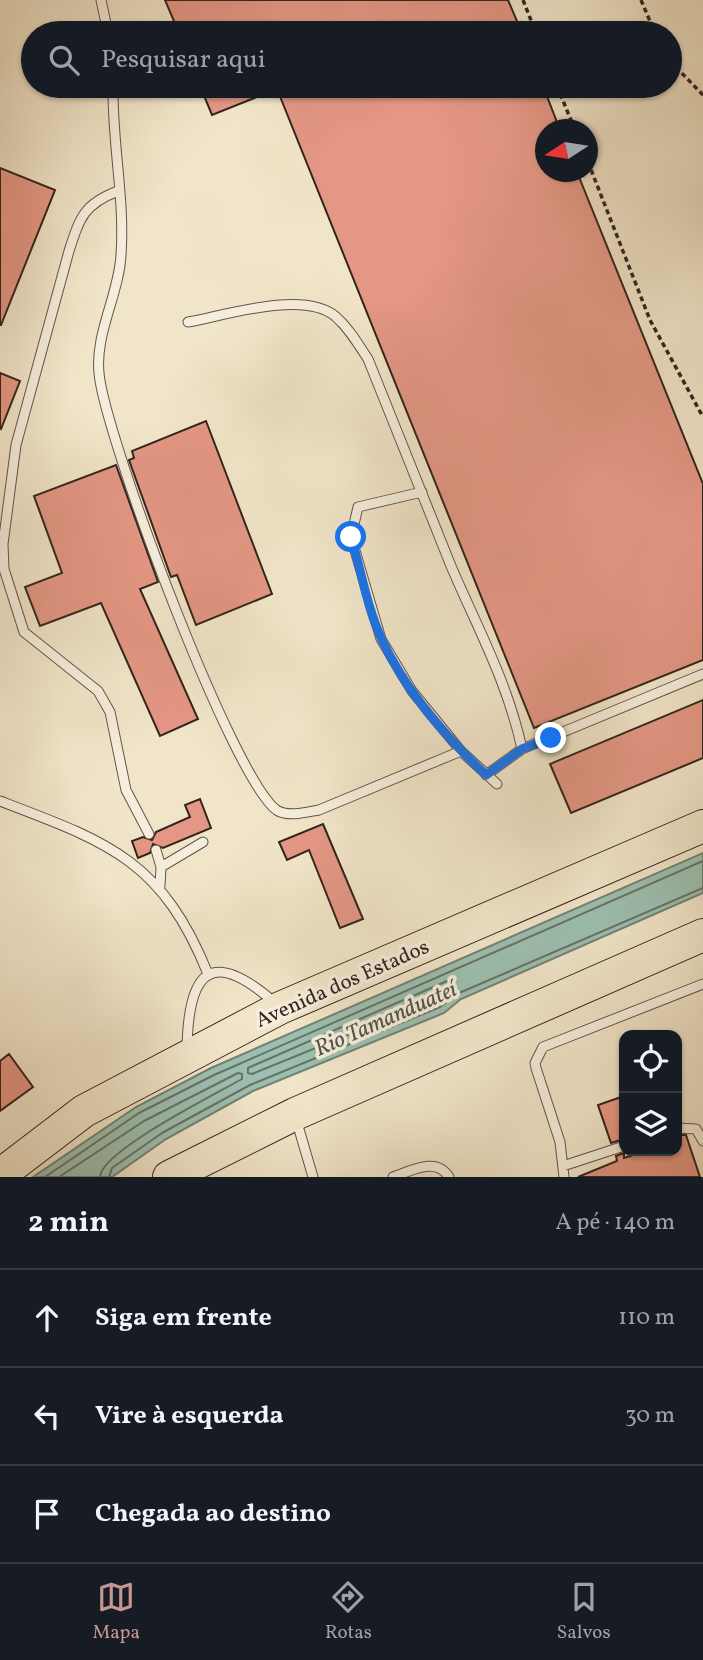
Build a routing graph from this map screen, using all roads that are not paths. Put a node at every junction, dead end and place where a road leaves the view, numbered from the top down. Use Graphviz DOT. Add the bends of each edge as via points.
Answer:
graph roads {
  1 [pos="101,0"];
  2 [pos="105,21"];
  3 [pos="114,98"];
  4 [pos="118,191"];
  5 [pos="188,322"];
  6 [pos="422,492"];
  7 [pos="703,674"];
  8 [pos="522,749"];
  9 [pos="461,751"];
  10 [pos="486,775"];
  11 [pos="497,784"];
  12 [pos="0,801"];
  13 [pos="703,825"];
  14 [pos="149,834"];
  15 [pos="203,842"];
  16 [pos="156,850"];
  17 [pos="161,867"];
  18 [pos="160,886"];
  19 [pos="703,935"];
  20 [pos="208,974"];
  21 [pos="703,984"];
  22 [pos="280,1008"];
  23 [pos="187,1055"];
  24 [pos="295,1114"];
  25 [pos="682,1128"];
  26 [pos="703,1141"];
  27 [pos="619,1148"];
  28 [pos="563,1166"];
  29 [pos="0,1175"];
  30 [pos="169,1177"];
  31 [pos="313,1177"];
  32 [pos="393,1177"];
  33 [pos="449,1177"];
  34 [pos="564,1177"];
  1 -- 2 [label="lane"];
  3 -- 4 [label="lane"];
  4 -- 9 [label="lane" via="121,256 99,351 106,406 130,487 201,673 252,777 279,812 297,814 319,810"];
  4 -- 14 [label="lane" via="90,205 79,220 16,445 3,544 11,596 24,632 98,691 110,712 127,790"];
  5 -- 6 [label="lane" via="295,303 333,314 369,359"];
  6 -- 8 [label="lane" via="495,660"];
  6 -- 9 [label="lane" via="358,508 351,537 381,639 412,691"];
  7 -- 8 [label="lane"];
  8 -- 10 [label="lane"];
  9 -- 10 [label="lane"];
  10 -- 11 [label="lane"];
  12 -- 18 [label="lane" via="77,830 131,860"];
  13 -- 22 [label="highway, Avenida dos Estados"];
  15 -- 17 [label="lane"];
  16 -- 17 [label="lane"];
  17 -- 18 [label="lane"];
  18 -- 20 [label="lane"];
  19 -- 24 [label="highway"];
  20 -- 22 [label="lane" via="220,971 239,976"];
  20 -- 23 [label="lane" via="200,980 191,1002"];
  21 -- 28 [label="lane" via="543,1047 535,1063"];
  22 -- 23 [label="highway, Avenida dos Estados"];
  23 -- 29 [label="highway, Avenida dos Estados" via="84,1111"];
  24 -- 30 [label="highway"];
  24 -- 31 [label="lane"];
  25 -- 26 [label="lane" via="696,1129"];
  27 -- 28 [label="lane"];
  28 -- 34 [label="lane"];
  32 -- 33 [label="lane" via="428,1165 438,1166"];
}
